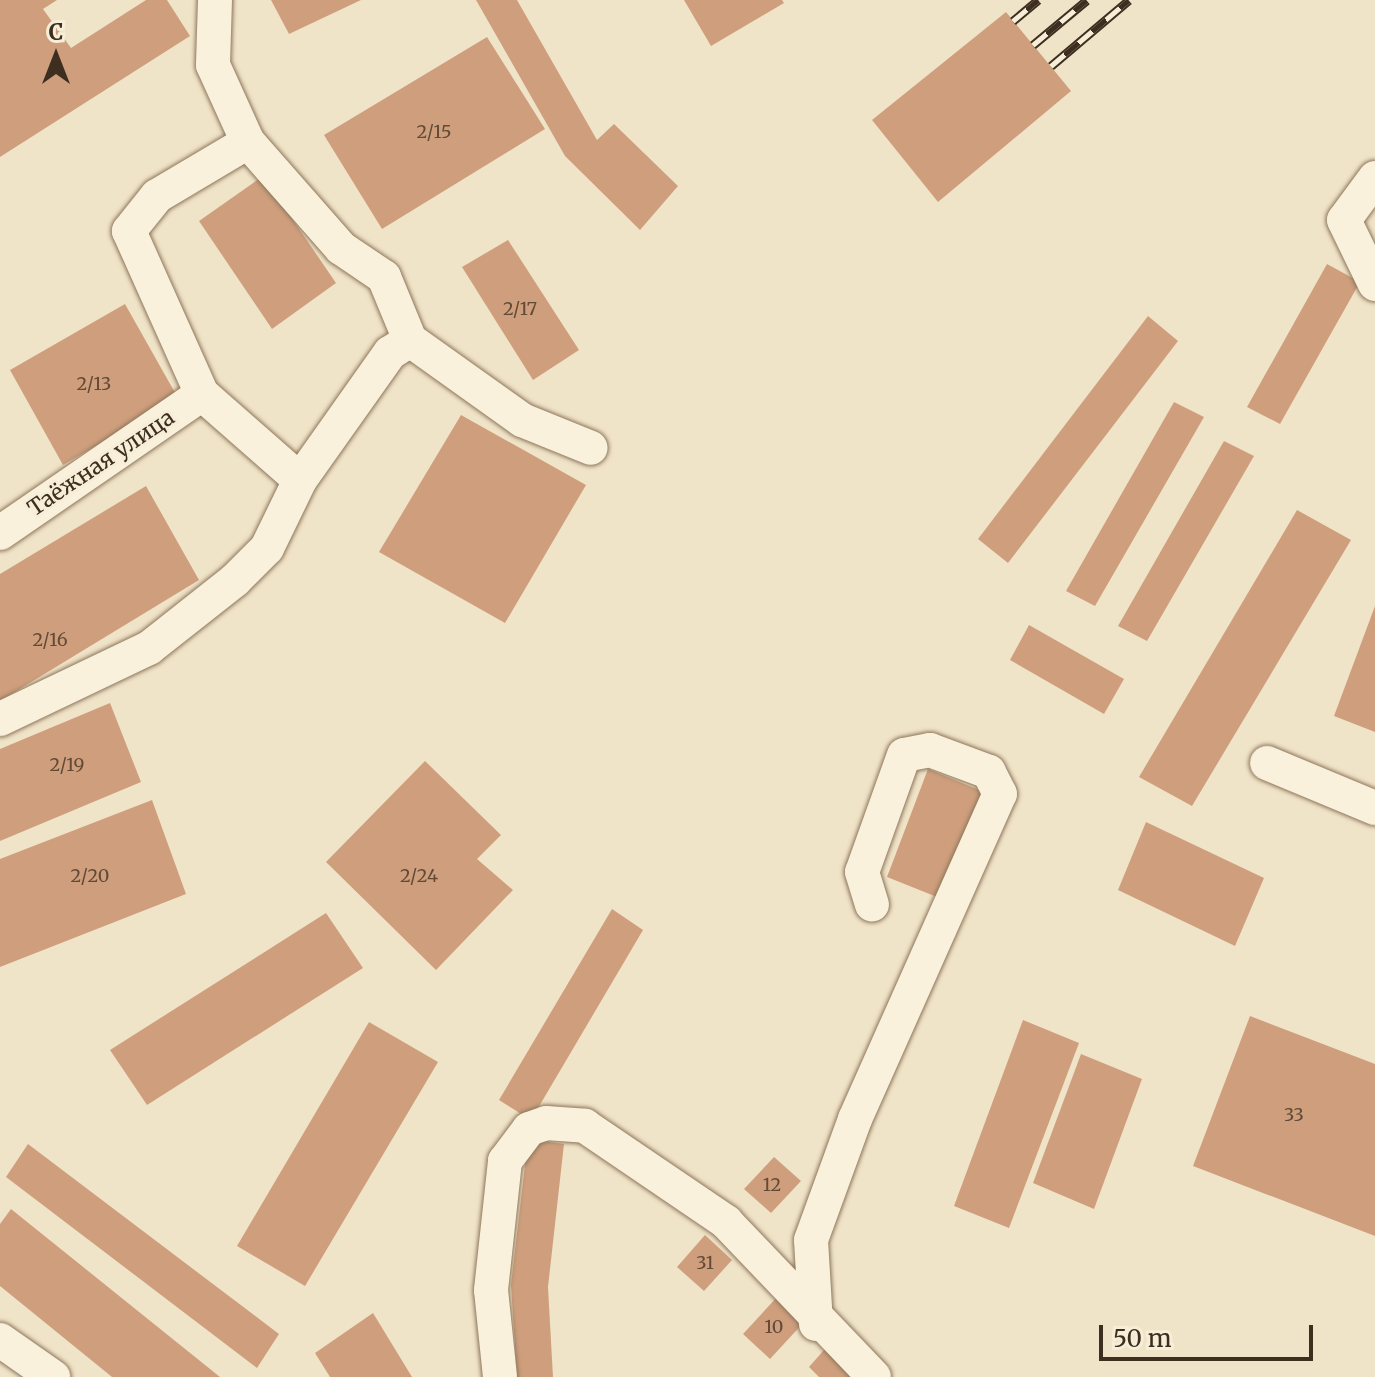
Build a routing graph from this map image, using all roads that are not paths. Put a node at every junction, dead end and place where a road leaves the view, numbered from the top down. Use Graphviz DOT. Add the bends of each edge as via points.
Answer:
graph roads {
  1 [pos="215,0"];
  2 [pos="248,142"];
  3 [pos="1375,178"];
  4 [pos="1375,284"];
  5 [pos="410,340"];
  6 [pos="202,394"];
  7 [pos="591,448"];
  8 [pos="300,480"];
  9 [pos="0,533"];
  10 [pos="0,719"];
  11 [pos="1267,763"];
  12 [pos="1375,808"];
  13 [pos="872,905"];
  14 [pos="816,1324"];
  15 [pos="0,1340"];
  16 [pos="53,1377"];
  17 [pos="500,1377"];
  18 [pos="874,1377"];
  1 -- 2 [label="street" via="213,65"];
  2 -- 5 [label="street" via="341,248 384,277"];
  2 -- 6 [label="street" via="157,196 129,231"];
  3 -- 4 [label="street" via="1344,220"];
  5 -- 7 [label="street" via="522,420"];
  5 -- 8 [label="street" via="390,353"];
  6 -- 8 [label="street"];
  6 -- 9 [label="street, Таёжная улица"];
  8 -- 10 [label="street" via="267,548 162,638"];
  11 -- 12 [label="street"];
  13 -- 14 [label="street" via="862,872 904,755 930,750 989,772 1000,794 855,1119 811,1240"];
  14 -- 17 [label="street" via="726,1222 585,1126 546,1123 529,1129 505,1161 491,1290"];
  14 -- 18 [label="street"];
  15 -- 16 [label="street"];
}
